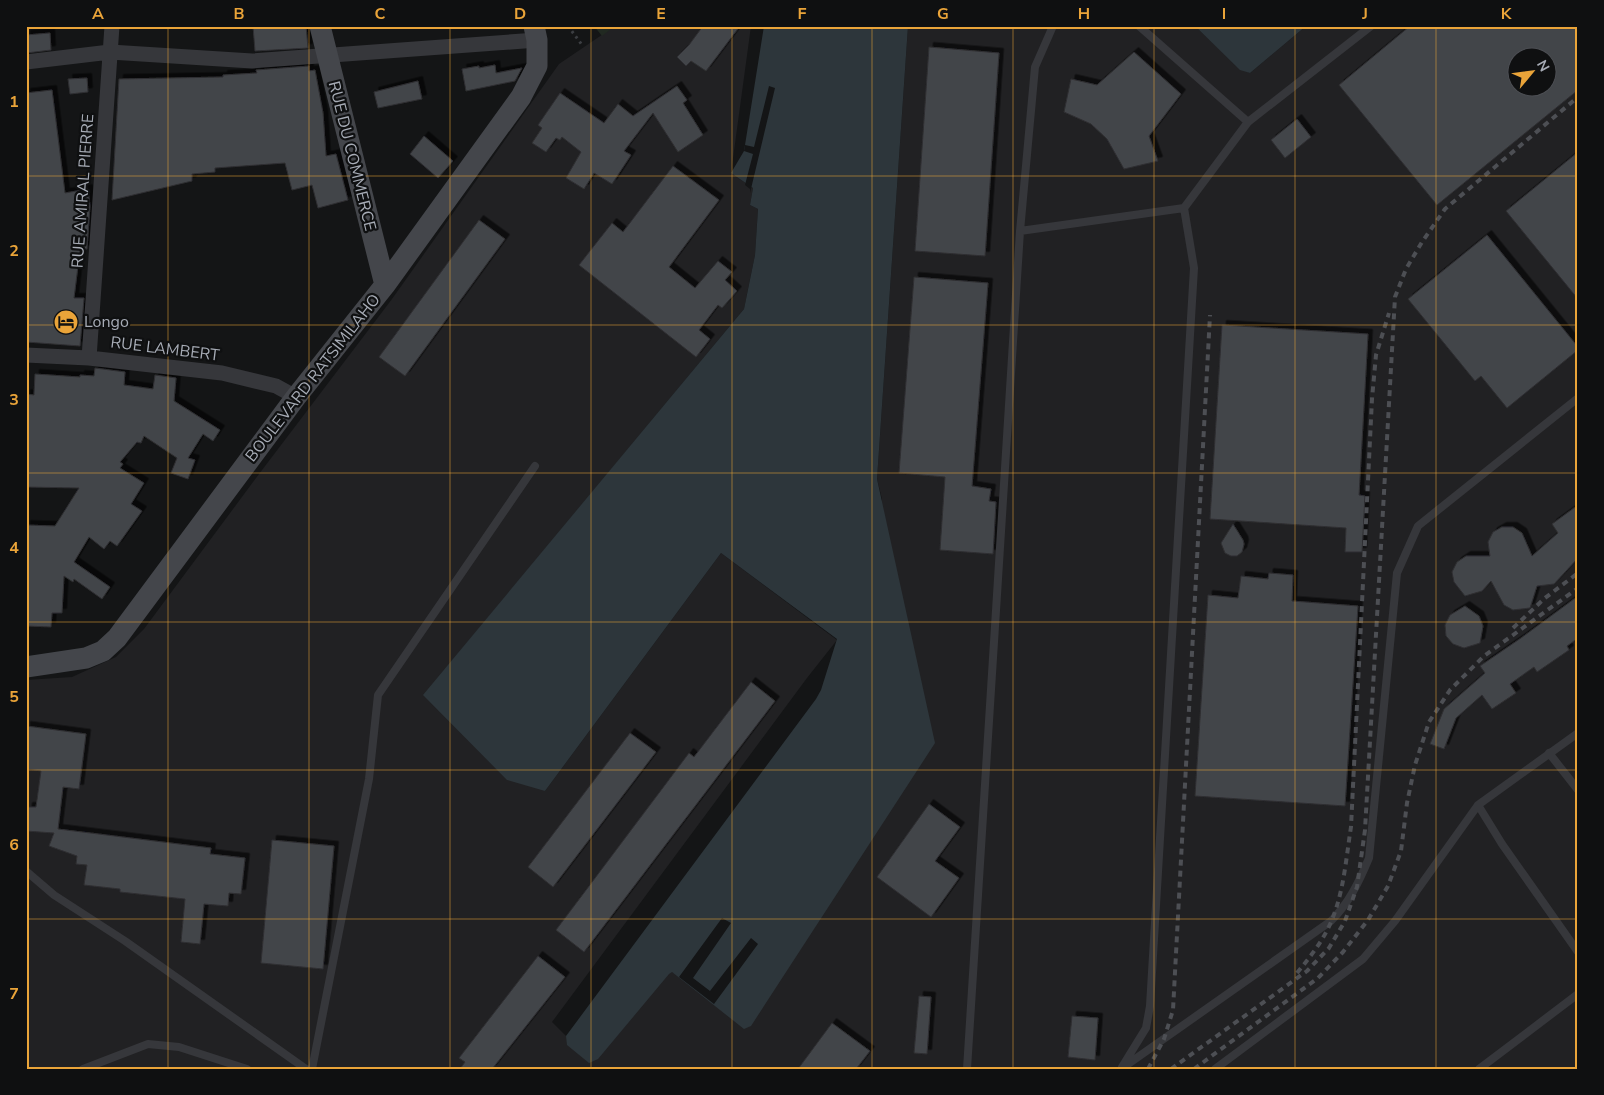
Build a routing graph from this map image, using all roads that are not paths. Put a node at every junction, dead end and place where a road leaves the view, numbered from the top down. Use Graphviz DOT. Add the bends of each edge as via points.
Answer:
graph roads {
  1 [pos="112,26"];
  2 [pos="320,26"];
  3 [pos="1053,26"];
  4 [pos="1139,26"];
  5 [pos="1371,26"];
  6 [pos="536,33"];
  7 [pos="110,52"];
  8 [pos="328,56"];
  9 [pos="26,62"];
  10 [pos="1248,122"];
  11 [pos="1184,208"];
  12 [pos="1020,231"];
  13 [pos="385,285"];
  14 [pos="26,354"];
  15 [pos="89,358"];
  16 [pos="296,397"];
  17 [pos="1578,398"];
  18 [pos="535,466"];
  19 [pos="26,667"];
  20 [pos="1578,733"];
  21 [pos="1549,753"];
  22 [pos="1578,790"];
  23 [pos="1478,805"];
  24 [pos="26,870"];
  25 [pos="1578,952"];
  26 [pos="1578,994"];
  27 [pos="83,1069"];
  28 [pos="247,1069"];
  29 [pos="306,1069"];
  30 [pos="312,1069"];
  31 [pos="967,1069"];
  32 [pos="1121,1069"];
  33 [pos="1216,1069"];
  34 [pos="1479,1069"];
  1 -- 7 [label="street, RUE AMIRAL PIERRE"];
  2 -- 8 [label="main road, RUE DU COMMERCE"];
  3 -- 12 [label="lane" via="1035,67"];
  4 -- 10 [label="lane"];
  5 -- 10 [label="lane"];
  6 -- 8 [label="street"];
  6 -- 13 [label="main road, BOULEVARD RATSIMILAHO" via="537,66 521,97"];
  7 -- 8 [label="street" via="252,61"];
  7 -- 9 [label="street"];
  7 -- 15 [label="street, RUE AMIRAL PIERRE"];
  8 -- 13 [label="main road, RUE DU COMMERCE"];
  10 -- 11 [label="lane"];
  11 -- 12 [label="lane"];
  11 -- 32 [label="lane" via="1194,268 1150,1006 1146,1028"];
  12 -- 31 [label="lane"];
  13 -- 16 [label="main road, BOULEVARD RATSIMILAHO"];
  14 -- 15 [label="street, RUE LAMBERT"];
  15 -- 16 [label="street, RUE LAMBERT" via="222,373 276,386"];
  16 -- 19 [label="main road, BOULEVARD RATSIMILAHO" via="117,638 103,651 86,658"];
  17 -- 32 [label="lane" via="1418,526 1397,573 1369,858 1357,888 1331,921"];
  18 -- 30 [label="lane" via="378,695 369,779"];
  20 -- 21 [label="lane"];
  21 -- 22 [label="lane"];
  21 -- 23 [label="lane"];
  23 -- 25 [label="lane"];
  23 -- 33 [label="lane" via="1363,959"];
  24 -- 29 [label="lane" via="54,895"];
  26 -- 34 [label="lane"];
  27 -- 28 [label="lane" via="148,1044 178,1047"];
}
